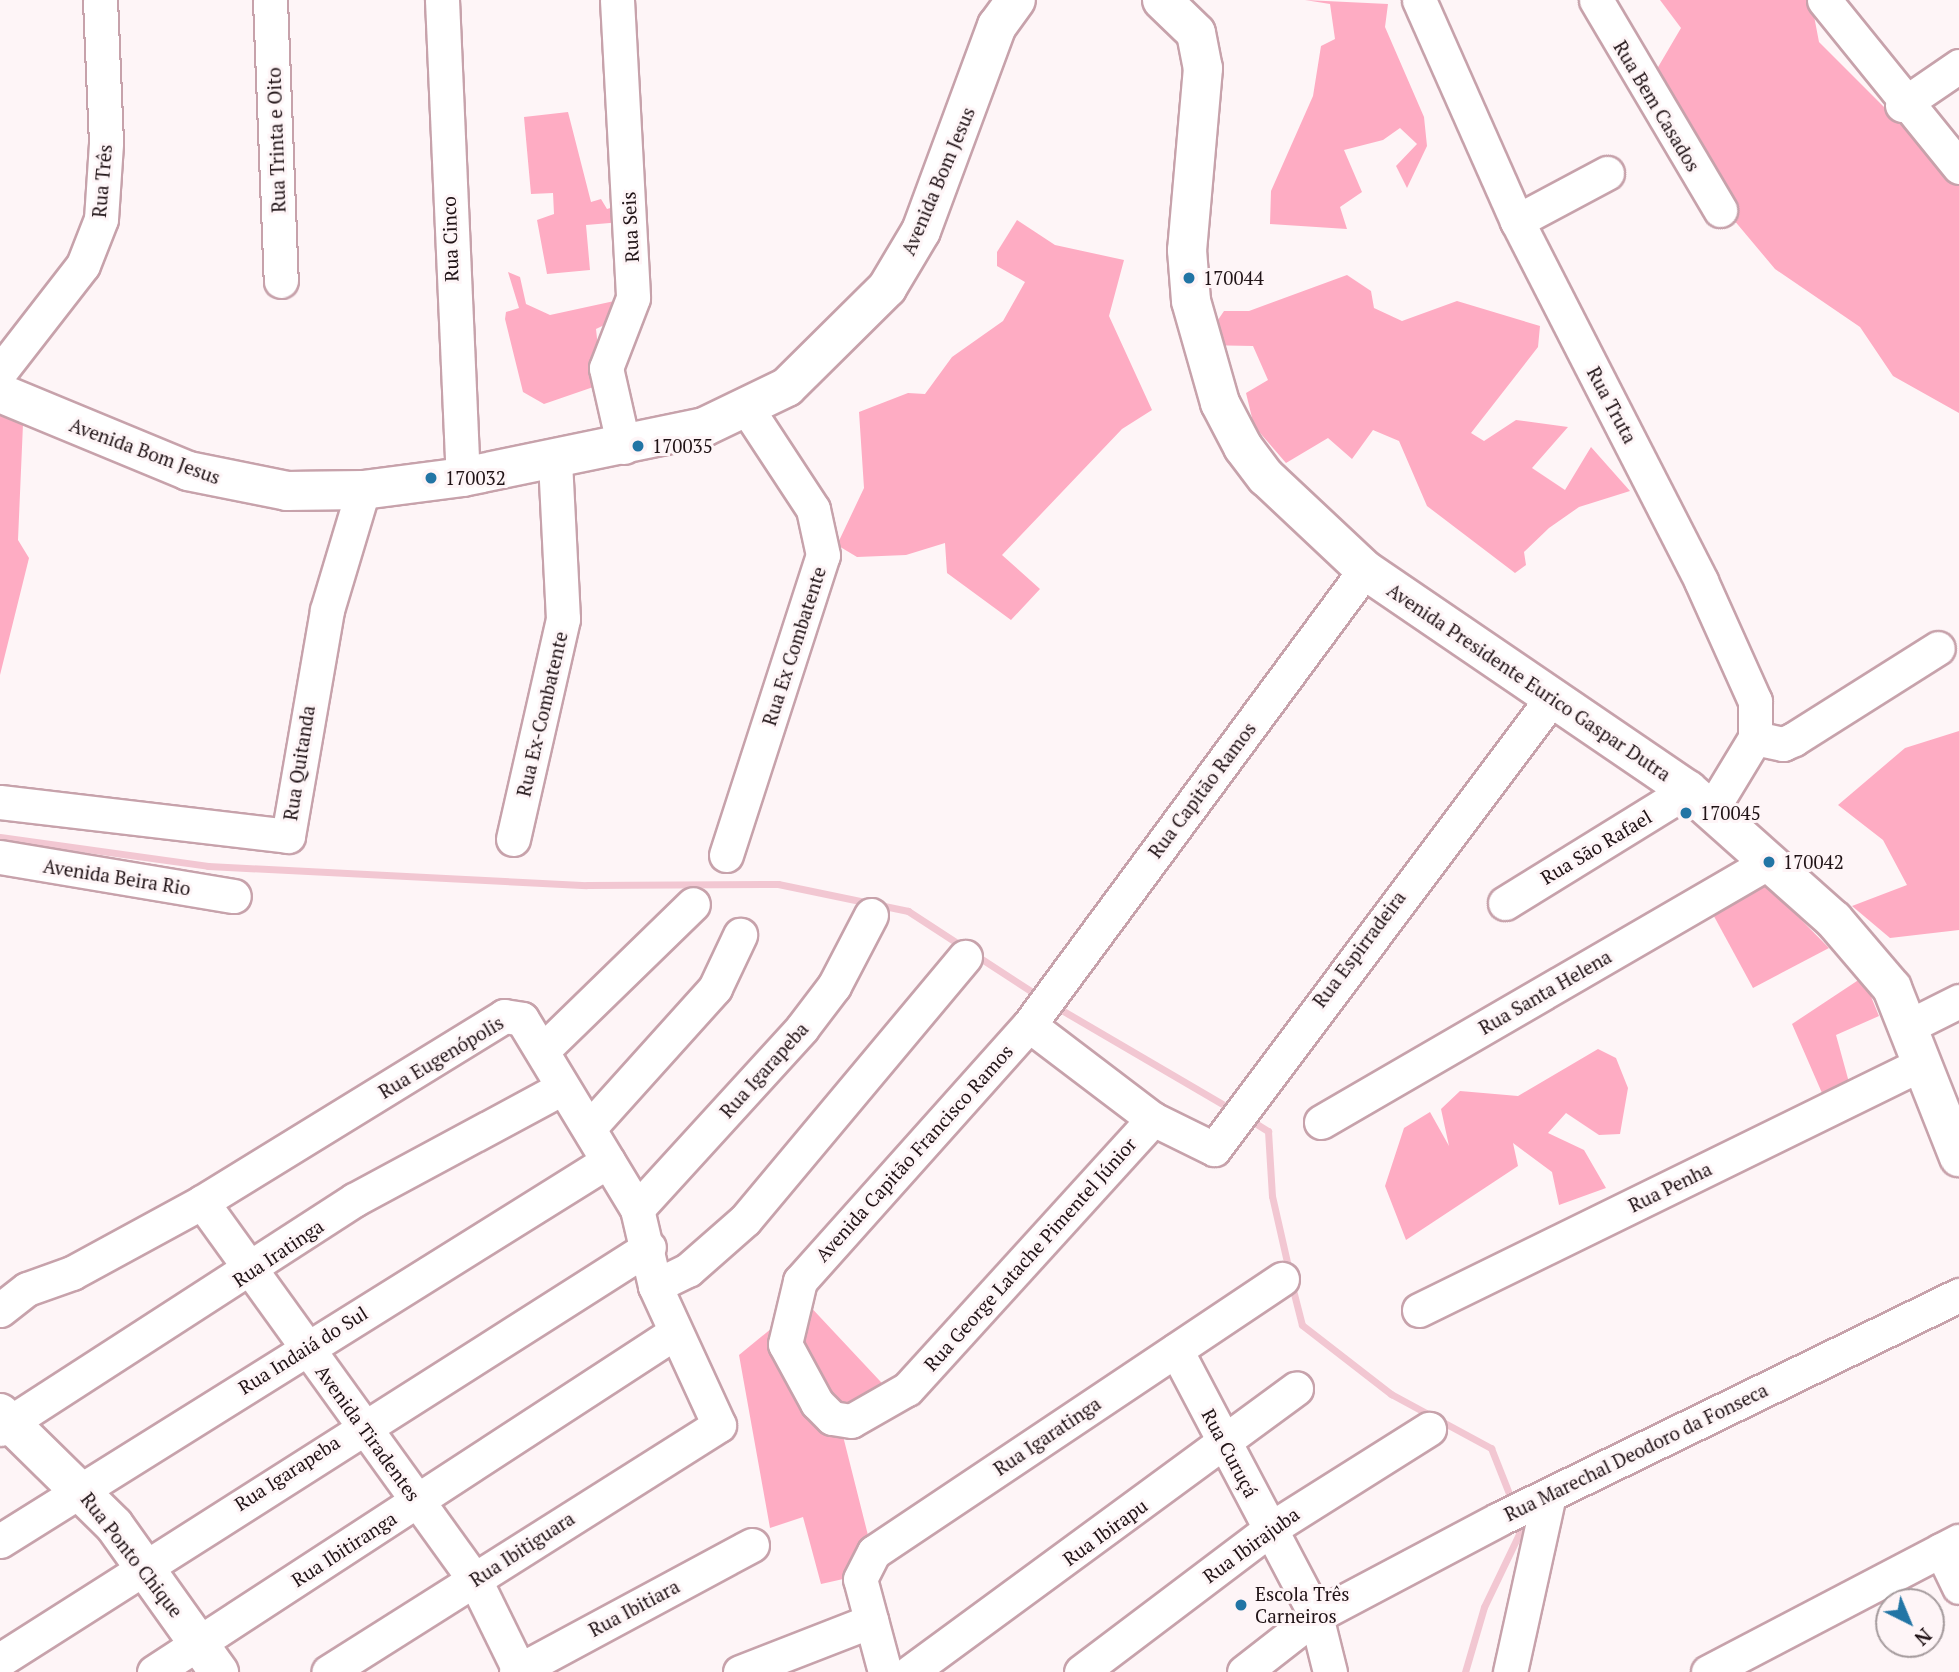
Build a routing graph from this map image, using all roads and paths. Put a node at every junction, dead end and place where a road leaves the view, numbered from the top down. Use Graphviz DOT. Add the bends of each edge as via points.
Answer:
graph roads {
  1 [pos="100,0"];
  2 [pos="270,0"];
  3 [pos="442,0"];
  4 [pos="617,0"];
  5 [pos="1016,0"];
  6 [pos="1162,0"];
  7 [pos="1419,0"];
  8 [pos="1596,0"];
  9 [pos="1824,0"];
  10 [pos="1959,66"];
  11 [pos="1902,104"];
  12 [pos="1959,167"];
  13 [pos="1607,173"];
  14 [pos="1720,210"];
  15 [pos="1517,222"];
  16 [pos="281,281"];
  17 [pos="0,372"];
  18 [pos="0,393"];
  19 [pos="748,410"];
  20 [pos="624,447"];
  21 [pos="555,462"];
  22 [pos="463,477"];
  23 [pos="363,490"];
  24 [pos="1365,570"];
  25 [pos="1938,648"];
  26 [pos="1552,698"];
  27 [pos="1755,738"];
  28 [pos="1700,800"];
  29 [pos="0,802"];
  30 [pos="513,839"];
  31 [pos="726,855"];
  32 [pos="0,857"];
  33 [pos="1769,862"];
  34 [pos="234,896"];
  35 [pos="1504,903"];
  36 [pos="693,904"];
  37 [pos="871,915"];
  38 [pos="740,935"];
  39 [pos="965,957"];
  40 [pos="1959,1001"];
  41 [pos="1041,1008"];
  42 [pos="1907,1027"];
  43 [pos="542,1050"];
  44 [pos="1922,1064"];
  45 [pos="562,1088"];
  46 [pos="1153,1119"];
  47 [pos="1321,1122"];
  48 [pos="590,1127"];
  49 [pos="1959,1157"];
  50 [pos="608,1161"];
  51 [pos="202,1202"];
  52 [pos="637,1209"];
  53 [pos="649,1247"];
  54 [pos="252,1271"];
  55 [pos="1282,1279"];
  56 [pos="800,1281"];
  57 [pos="655,1286"];
  58 [pos="1959,1295"];
  59 [pos="0,1310"];
  60 [pos="1419,1310"];
  61 [pos="674,1333"];
  62 [pos="307,1348"];
  63 [pos="1176,1350"];
  64 [pos="1296,1388"];
  65 [pos="3,1422"];
  66 [pos="361,1425"];
  67 [pos="717,1428"];
  68 [pos="1429,1429"];
  69 [pos="1226,1445"];
  70 [pos="80,1488"];
  71 [pos="418,1501"];
  72 [pos="1525,1506"];
  73 [pos="1270,1529"];
  74 [pos="0,1541"];
  75 [pos="752,1545"];
  76 [pos="1950,1545"];
  77 [pos="145,1567"];
  78 [pos="475,1580"];
  79 [pos="1959,1587"];
  80 [pos="1317,1616"];
  81 [pos="872,1620"];
  82 [pos="209,1657"];
  83 [pos="0,1660"];
  84 [pos="519,1671"];
  85 [pos="154,1672"];
  86 [pos="328,1672"];
  87 [pos="740,1672"];
  88 [pos="885,1672"];
  89 [pos="910,1672"];
  90 [pos="1081,1672"];
  91 [pos="1244,1672"];
  92 [pos="1330,1672"];
  93 [pos="1510,1672"];
  94 [pos="1708,1672"];
  1 -- 17 [label="street, Rua Três" via="106,143 102,219 83,265"];
  2 -- 16 [label="street, Rua Trinta e Oito"];
  3 -- 22 [label="street, Rua Cinco"];
  4 -- 20 [label="street, Rua Seis" via="633,299 606,368"];
  5 -- 19 [label="main road, Avenida Bom Jesus" via="997,26 921,231 887,288 812,366"];
  6 -- 24 [label="main road, Avenida Presidente Eurico Gaspar Dutra" via="1196,33 1203,68 1200,146 1188,238 1190,288 1198,340 1220,403 1266,477"];
  7 -- 15 [label="street, Rua Truta"];
  8 -- 14 [label="street, Rua Bem Casados"];
  9 -- 11 [label="street"];
  10 -- 11 [label="street"];
  11 -- 12 [label="street"];
  13 -- 15 [label="street"];
  15 -- 27 [label="street, Rua Truta" via="1701,580 1755,701"];
  18 -- 23 [label="main road, Avenida Bom Jesus" via="238,485"];
  19 -- 20 [label="main road, Avenida Bom Jesus"];
  19 -- 31 [label="street, Rua Ex Combatente" via="813,509 823,555"];
  20 -- 21 [label="main road, Avenida Bom Jesus"];
  21 -- 22 [label="main road, Avenida Bom Jesus"];
  21 -- 30 [label="street, Rua Ex-Combatente" via="563,619"];
  22 -- 23 [label="main road, Avenida Bom Jesus"];
  23 -- 29 [label="street, Rua Quitanda" via="327,610 288,836"];
  24 -- 26 [label="main road, Avenida Presidente Eurico Gaspar Dutra"];
  24 -- 41 [label="street, Rua Capitão Ramos"];
  25 -- 27 [label="street" via="1794,739 1783,744"];
  26 -- 28 [label="main road, Avenida Presidente Eurico Gaspar Dutra"];
  26 -- 46 [label="street, Rua Espirradeira" via="1211,1150"];
  27 -- 28 [label="street"];
  28 -- 33 [label="main road, Avenida Presidente Eurico Gaspar Dutra"];
  28 -- 35 [label="street, Rua São Rafael"];
  32 -- 34 [label="street, Avenida Beira Rio"];
  33 -- 42 [label="main road, Avenida Presidente Eurico Gaspar Dutra" via="1866,954 1892,988"];
  33 -- 47 [label="street, Rua Santa Helena"];
  36 -- 43 [label="street"];
  37 -- 52 [label="street, Rua Igarapeba" via="834,986 802,1028"];
  38 -- 48 [label="street" via="715,988"];
  39 -- 57 [label="street" via="745,1220 688,1270"];
  40 -- 42 [label="street"];
  41 -- 46 [label="street"];
  41 -- 56 [label="street, Avenida Capitão Francisco Ramos"];
  42 -- 44 [label="main road, Avenida Presidente Eurico Gaspar Dutra"];
  43 -- 45 [label="street, Rua Eugenópolis"];
  43 -- 51 [label="street, Rua Eugenópolis" via="522,1019 504,1016"];
  44 -- 49 [label="main road, Avenida Presidente Eurico Gaspar Dutra"];
  44 -- 60 [label="street, Rua Penha"];
  45 -- 48 [label="street, Rua Eugenópolis"];
  45 -- 54 [label="street, Rua Iratinga" via="403,1171"];
  46 -- 56 [label="street, Rua George Latache Pimentel Júnior" via="907,1389 871,1414 832,1419 785,1344"];
  48 -- 50 [label="street, Rua Eugenópolis"];
  50 -- 52 [label="street, Rua Eugenópolis"];
  50 -- 62 [label="street, Rua Indaiá do Sul"];
  51 -- 54 [label="street, Avenida Tiradentes"];
  51 -- 59 [label="street, Rua Eugenópolis" via="72,1273 27,1289"];
  52 -- 53 [label="street, Rua Eugenópolis"];
  53 -- 57 [label="street, Rua Eugenópolis"];
  53 -- 66 [label="street, Rua Igarapeba"];
  54 -- 62 [label="street, Avenida Tiradentes"];
  54 -- 65 [label="street, Rua Iratinga"];
  55 -- 63 [label="street, Rua Igaratinga"];
  57 -- 61 [label="street, Rua Eugenópolis"];
  58 -- 72 [label="street, Rua Marechal Deodoro da Fonseca"];
  61 -- 67 [label="street, Rua Eugenópolis"];
  61 -- 71 [label="street, Rua Ibitiranga"];
  62 -- 66 [label="street, Avenida Tiradentes"];
  62 -- 70 [label="street, Rua Indaiá do Sul"];
  63 -- 69 [label="street, Rua Curuçá"];
  63 -- 81 [label="street, Rua Igaratinga" via="874,1552 860,1579"];
  64 -- 69 [label="street, Rua Ibirapu"];
  65 -- 70 [label="main road, Rua Ponto Chique"];
  66 -- 71 [label="street, Avenida Tiradentes"];
  66 -- 77 [label="street, Rua Igarapeba"];
  67 -- 78 [label="street, Rua Ibitiguara"];
  68 -- 73 [label="street, Rua Ibirajuba"];
  69 -- 73 [label="street, Rua Curuçá"];
  69 -- 89 [label="street, Rua Ibirapu"];
  70 -- 74 [label="street, Rua Indaiá do Sul"];
  70 -- 77 [label="main road, Rua Ponto Chique"];
  71 -- 78 [label="street, Avenida Tiradentes"];
  71 -- 82 [label="street, Rua Ibitiranga"];
  72 -- 80 [label="street, Rua Marechal Deodoro da Fonseca"];
  72 -- 93 [label="street"];
  73 -- 80 [label="street, Rua Curuçá"];
  73 -- 90 [label="street, Rua Ibirajuba"];
  75 -- 84 [label="street, Rua Ibitiara"];
  76 -- 79 [label="street"];
  76 -- 94 [label="street"];
  77 -- 82 [label="main road, Rua Ponto Chique"];
  77 -- 83 [label="street, Rua Igarapeba"];
  78 -- 84 [label="street, Avenida Tiradentes"];
  78 -- 86 [label="street, Rua Ibitiguara"];
  80 -- 91 [label="street, Rua Marechal Deodoro da Fonseca"];
  80 -- 92 [label="street, Rua Curuçá"];
  81 -- 87 [label="street"];
  81 -- 88 [label="street, Rua Igaratinga"];
  82 -- 85 [label="street, Rua Ibitiranga"];
}
